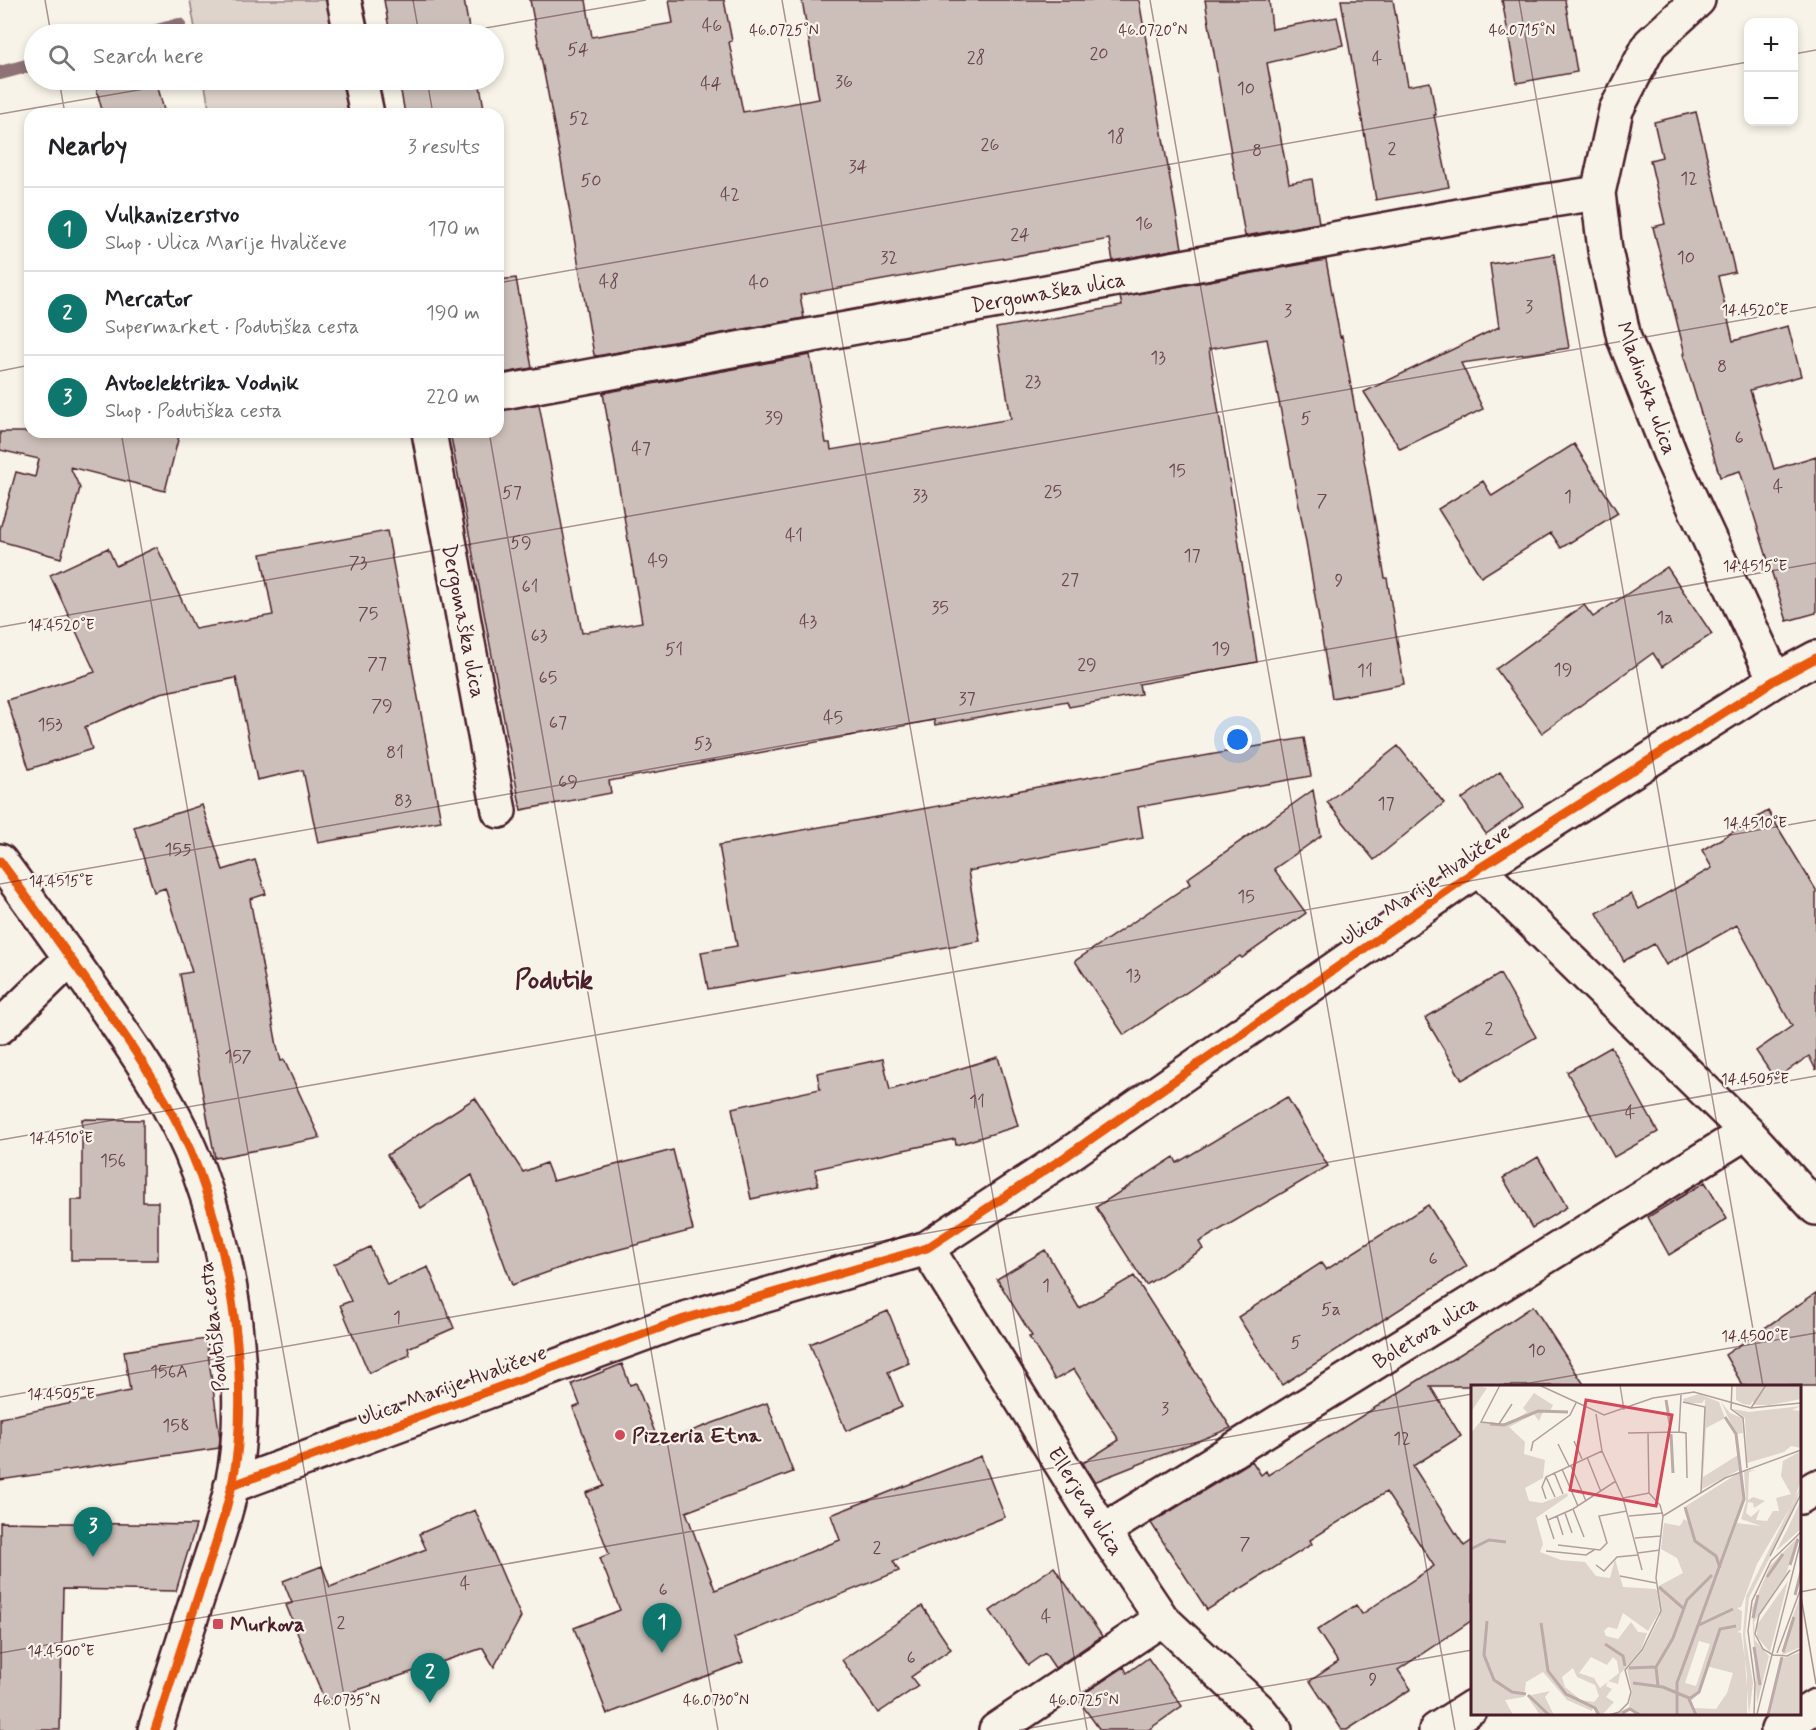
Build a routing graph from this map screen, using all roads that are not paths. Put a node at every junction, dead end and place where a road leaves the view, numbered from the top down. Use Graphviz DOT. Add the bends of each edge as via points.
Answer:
graph roads {
  1 [pos="344,0"];
  2 [pos="1698,0"];
  3 [pos="349,24"];
  4 [pos="362,90"];
  5 [pos="367,108"];
  6 [pos="1598,193"];
  7 [pos="504,392"];
  8 [pos="430,438"];
  9 [pos="1816,658"];
  10 [pos="1774,680"];
  11 [pos="500,811"];
  12 [pos="0,861"];
  13 [pos="1478,869"];
  14 [pos="71,958"];
  15 [pos="0,1027"];
  16 [pos="1747,1132"];
  17 [pos="1816,1208"];
  18 [pos="927,1248"];
  19 [pos="231,1486"];
  20 [pos="1816,1487"];
  21 [pos="1801,1496"];
  22 [pos="1103,1531"];
  23 [pos="1162,1619"];
  24 [pos="1816,1706"];
  25 [pos="1471,1708"];
  26 [pos="155,1730"];
  27 [pos="996,1730"];
  28 [pos="1275,1730"];
  29 [pos="1436,1730"];
  30 [pos="1778,1730"];
  1 -- 3 [label="street"];
  2 -- 6 [label="street, Mladinska ulica" via="1645,53 1616,110"];
  4 -- 5 [label="street"];
  6 -- 7 [label="street, Dergomaška ulica"];
  6 -- 10 [label="street, Mladinska ulica" via="1605,250 1624,338 1672,459"];
  8 -- 11 [label="street, Dergomaška ulica"];
  9 -- 10 [label="street, Ulica Marije Hvaličeve"];
  10 -- 13 [label="street, Ulica Marije Hvaličeve"];
  12 -- 14 [label="street, Podutiška cesta"];
  13 -- 16 [label="street"];
  13 -- 18 [label="street, Ulica Marije Hvaličeve" via="1065,1157"];
  14 -- 15 [label="street"];
  14 -- 19 [label="street, Podutiška cesta" via="153,1078 199,1171 210,1204 228,1275 239,1368 240,1427"];
  16 -- 17 [label="street"];
  16 -- 22 [label="street, Boletova ulica"];
  18 -- 19 [label="street, Ulica Marije Hvaličeve" via="684,1319"];
  18 -- 22 [label="street, Ellerjeva ulica"];
  19 -- 26 [label="street, Podutiška cesta"];
  20 -- 21 [label="street"];
  22 -- 23 [label="street, Ellerjeva ulica"];
  23 -- 27 [label="street"];
  23 -- 28 [label="street, Ellerjeva ulica" via="1260,1711"];
  24 -- 30 [label="street"];
  25 -- 29 [label="street"];
}
